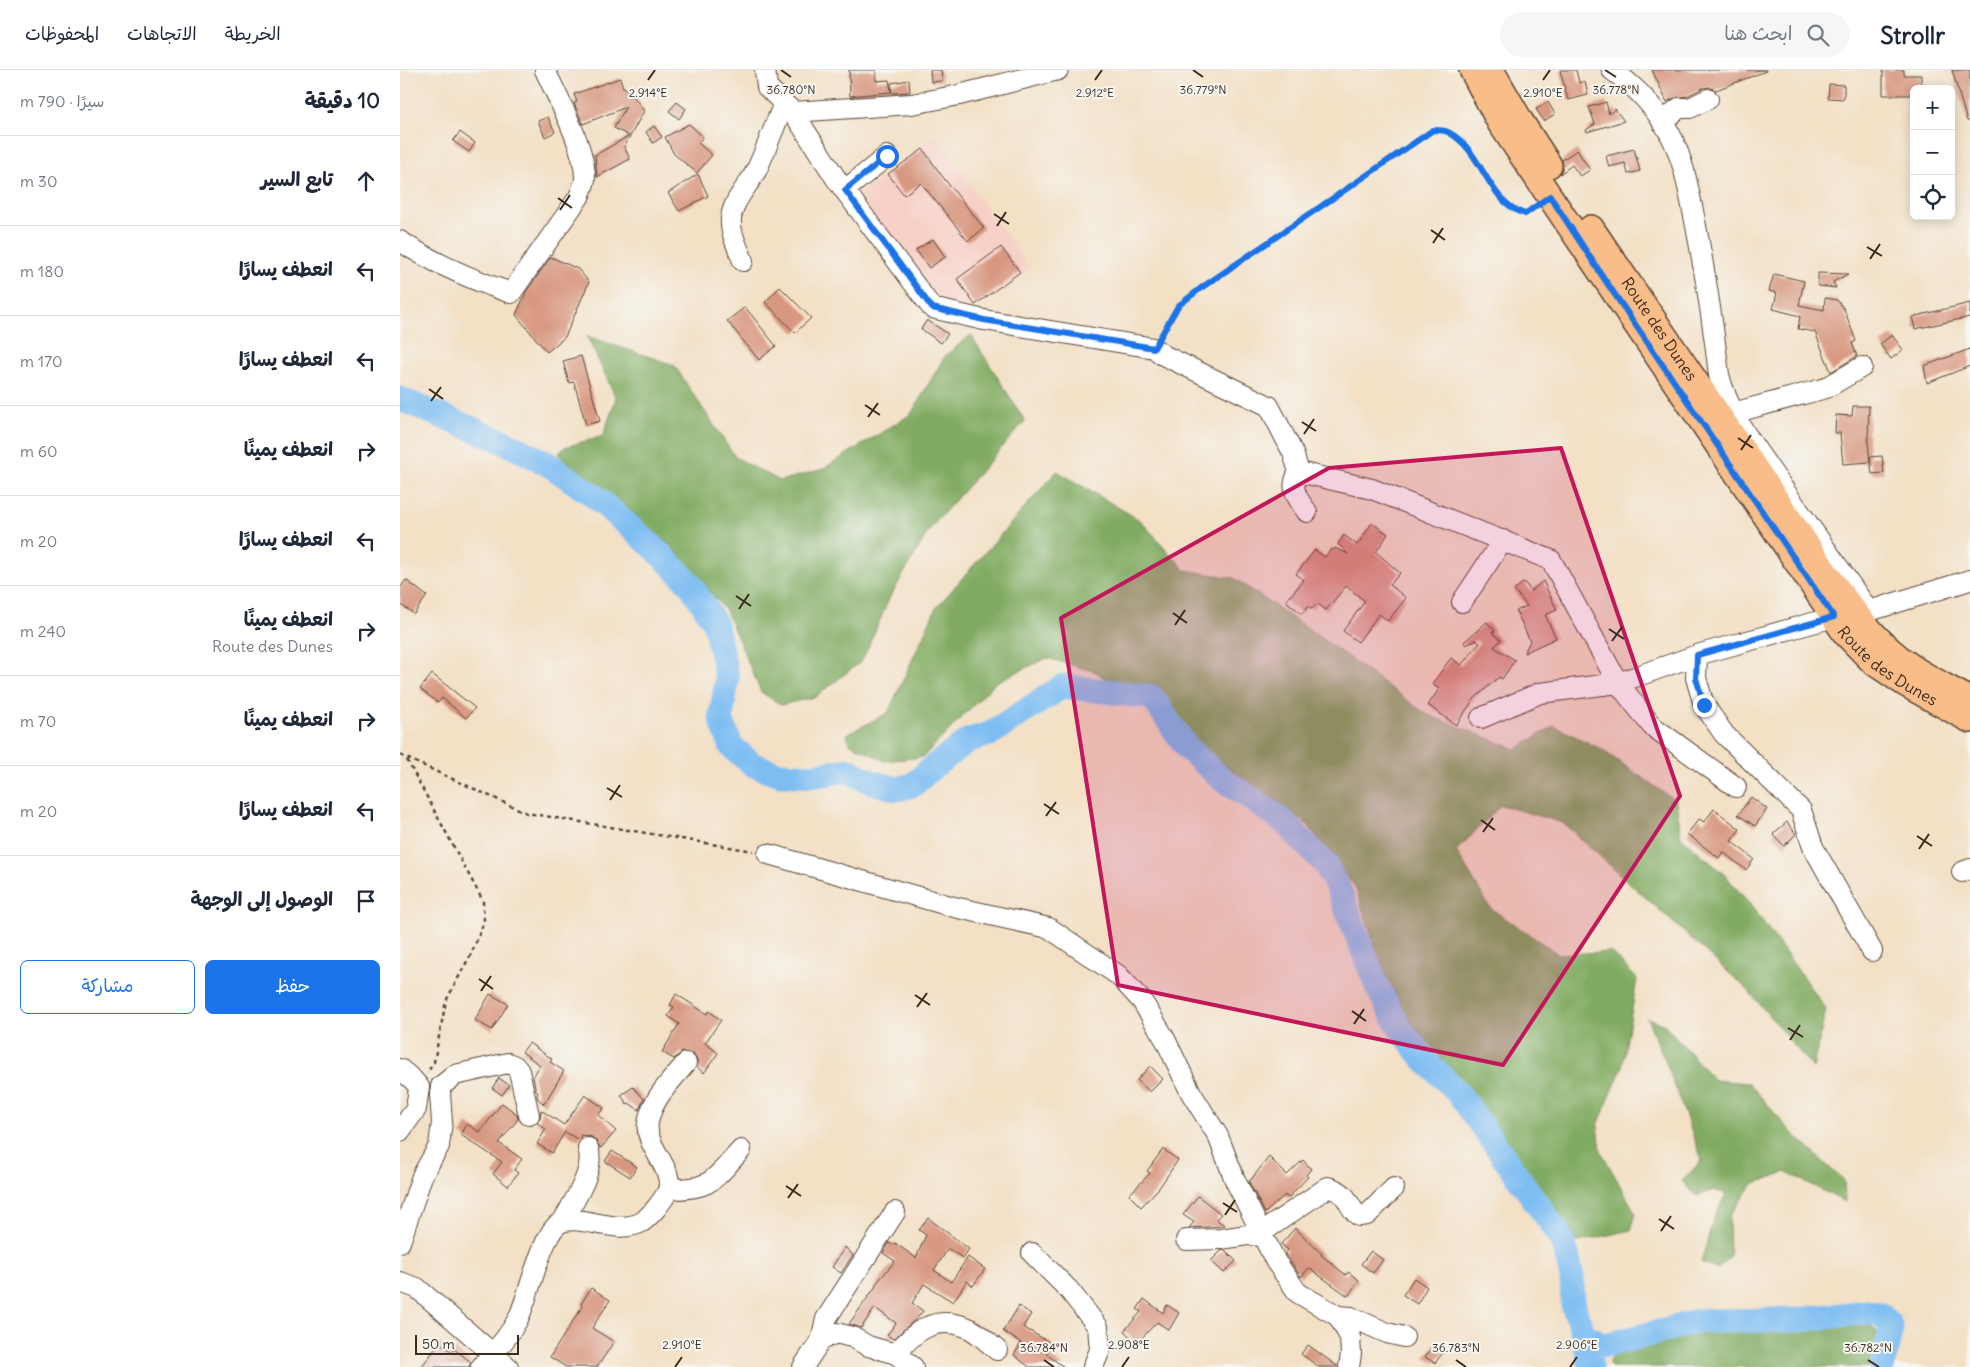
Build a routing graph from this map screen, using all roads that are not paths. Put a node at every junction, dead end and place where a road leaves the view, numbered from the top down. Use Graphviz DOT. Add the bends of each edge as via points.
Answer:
graph roads {
  1 [pos="545,70"];
  2 [pos="751,70"];
  3 [pos="1058,70"];
  4 [pos="1472,70"];
  5 [pos="1491,70"];
  6 [pos="1612,70"];
  7 [pos="766,78"];
  8 [pos="1708,98"];
  9 [pos="788,108"];
  10 [pos="1662,122"];
  11 [pos="887,156"];
  12 [pos="845,190"];
  13 [pos="400,241"];
  14 [pos="743,261"];
  15 [pos="1862,367"];
  16 [pos="1733,413"];
  17 [pos="1299,472"];
  18 [pos="1307,512"];
  19 [pos="1503,540"];
  20 [pos="1970,580"];
  21 [pos="1462,602"];
  22 [pos="1834,617"];
  23 [pos="1697,655"];
  24 [pos="1618,683"];
  25 [pos="1970,700"];
  26 [pos="1481,718"];
  27 [pos="1970,720"];
  28 [pos="1750,759"];
  29 [pos="1718,774"];
  30 [pos="1736,786"];
  31 [pos="768,854"];
  32 [pos="1872,951"];
  33 [pos="686,1063"];
  34 [pos="400,1069"];
  35 [pos="441,1086"];
  36 [pos="419,1087"];
  37 [pos="529,1115"];
  38 [pos="400,1131"];
  39 [pos="588,1148"];
  40 [pos="741,1150"];
  41 [pos="1394,1188"];
  42 [pos="668,1189"];
  43 [pos="895,1212"];
  44 [pos="563,1221"];
  45 [pos="1262,1233"];
  46 [pos="1186,1240"];
  47 [pos="400,1242"];
  48 [pos="1032,1253"];
  49 [pos="400,1282"];
  50 [pos="1338,1316"];
  51 [pos="1404,1338"];
  52 [pos="821,1340"];
  53 [pos="998,1350"];
  54 [pos="896,1354"];
  55 [pos="487,1361"];
  56 [pos="508,1367"];
  57 [pos="803,1367"];
  58 [pos="914,1367"];
  59 [pos="1094,1367"];
  60 [pos="1349,1367"];
  1 -- 13 [label="street" via="573,133 585,180 579,197 511,293"];
  2 -- 7 [label="street"];
  3 -- 9 [label="street" via="912,104"];
  4 -- 22 [label="main road, Route des Dunes" via="1500,123"];
  5 -- 25 [label="main road, Route des Dunes" via="1521,122 1590,226 1857,616 1912,667"];
  6 -- 10 [label="street" via="1651,105"];
  7 -- 9 [label="street"];
  8 -- 10 [label="street" via="1690,108 1678,108"];
  9 -- 12 [label="street"];
  9 -- 14 [label="street" via="732,212 731,224"];
  10 -- 16 [label="street" via="1686,180 1720,375"];
  11 -- 12 [label="street"];
  12 -- 17 [label="street" via="932,308 984,320 1154,348 1269,406"];
  15 -- 16 [label="street" via="1826,388"];
  16 -- 20 [label="street" via="1870,611"];
  17 -- 18 [label="street" via="1294,480 1295,494"];
  17 -- 19 [label="street" via="1372,489"];
  19 -- 21 [label="street"];
  19 -- 24 [label="street" via="1551,560"];
  22 -- 23 [label="street"];
  22 -- 27 [label="main road, Route des Dunes" via="1873,662"];
  23 -- 24 [label="street"];
  23 -- 28 [label="street" via="1696,678 1704,705 1724,734"];
  24 -- 26 [label="street" via="1540,694"];
  24 -- 29 [label="street" via="1652,726"];
  28 -- 29 [label="street"];
  28 -- 32 [label="street" via="1801,810 1813,847"];
  29 -- 30 [label="street"];
  31 -- 45 [label="street" via="954,907 1049,928 1118,975 1142,1001 1165,1038 1191,1094 1218,1136 1235,1180"];
  33 -- 42 [label="street" via="653,1108 648,1121 647,1132 668,1177"];
  34 -- 36 [label="street"];
  35 -- 36 [label="street"];
  35 -- 37 [label="street" via="455,1074 508,1063 519,1071"];
  35 -- 47 [label="street" via="439,1146 422,1176"];
  36 -- 38 [label="street" via="416,1109"];
  39 -- 44 [label="street" via="590,1169"];
  40 -- 42 [label="street" via="714,1180 703,1186 690,1190"];
  41 -- 45 [label="street" via="1367,1215 1359,1216 1348,1199 1328,1187"];
  42 -- 44 [label="street" via="643,1222 628,1227"];
  43 -- 52 [label="street" via="826,1319"];
  44 -- 55 [label="street" via="556,1226 546,1244 518,1317 505,1341"];
  45 -- 46 [label="street"];
  45 -- 50 [label="street" via="1276,1262 1298,1293"];
  48 -- 59 [label="street" via="1069,1290 1098,1326 1100,1350"];
  49 -- 55 [label="street" via="417,1288"];
  50 -- 51 [label="street" via="1351,1317"];
  50 -- 60 [label="street" via="1350,1337"];
  52 -- 54 [label="street" via="836,1333"];
  52 -- 57 [label="street"];
  53 -- 54 [label="street" via="967,1327 943,1322 927,1326 908,1339"];
  54 -- 58 [label="street"];
  55 -- 56 [label="street"];
}
